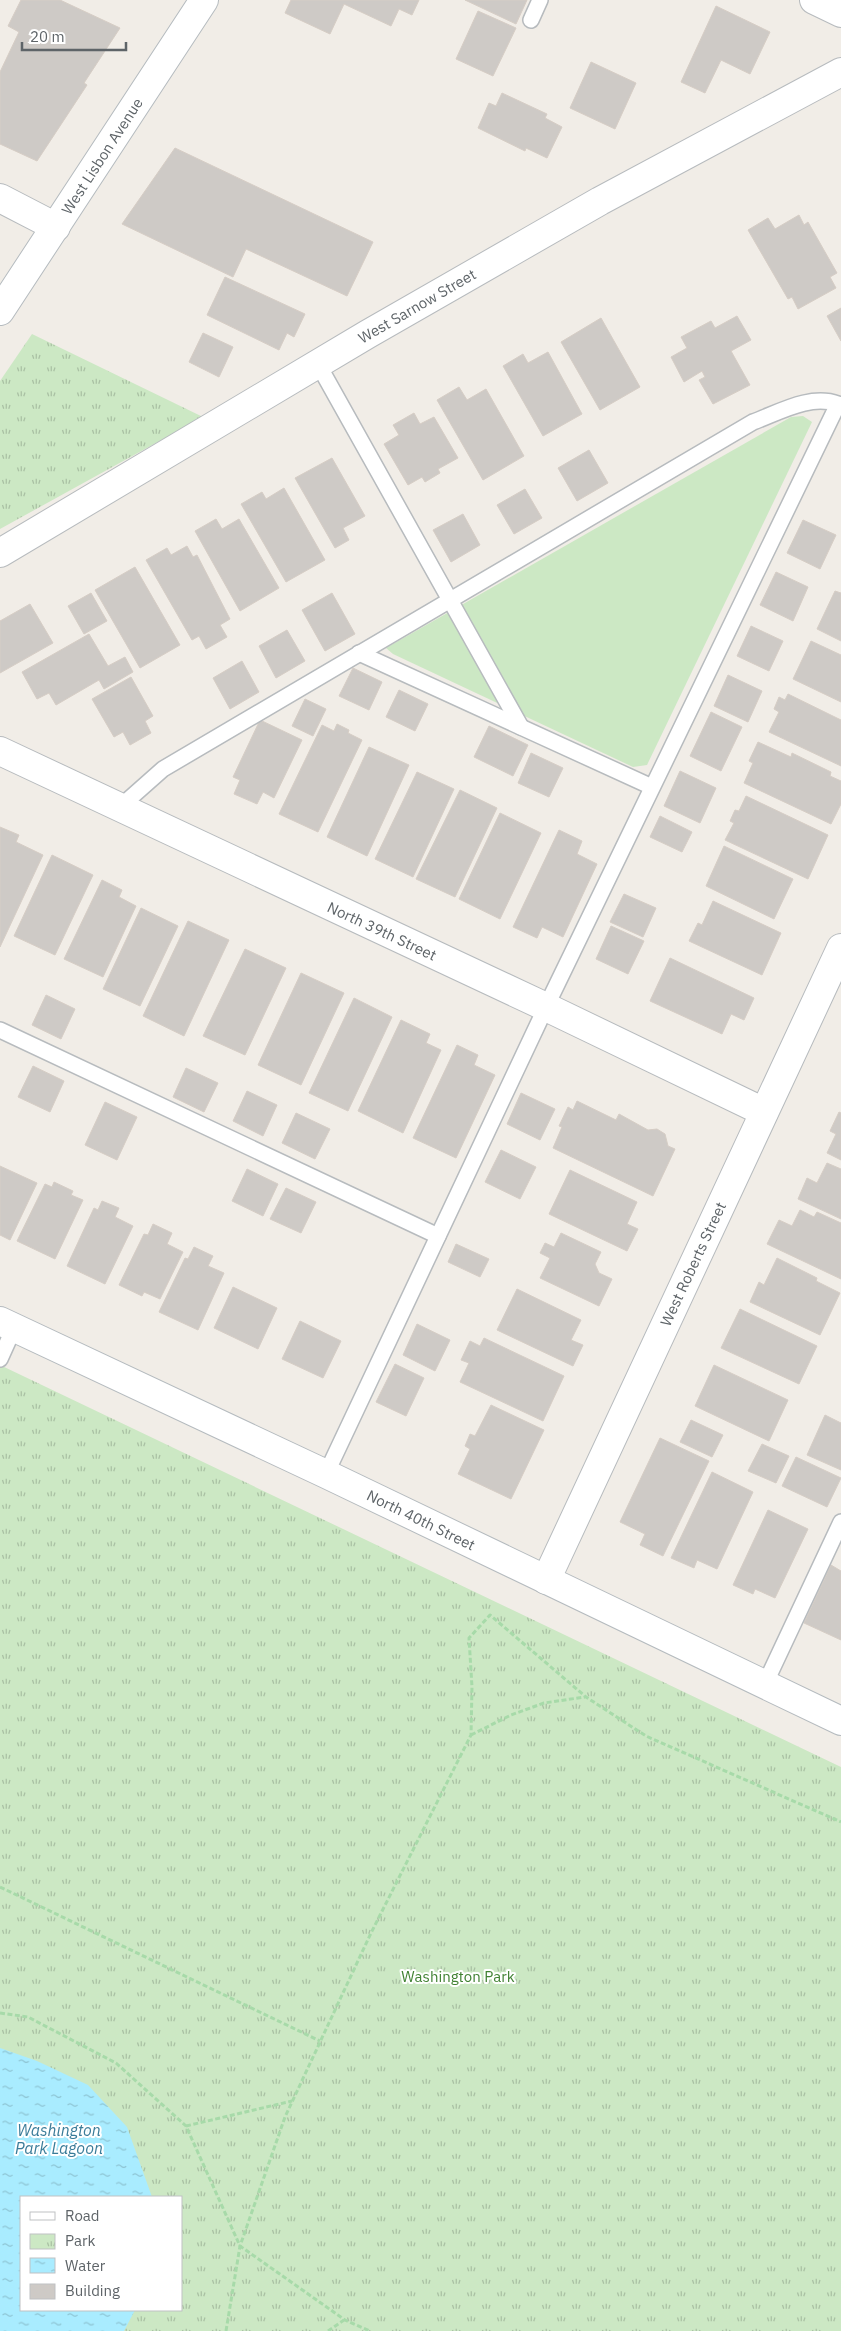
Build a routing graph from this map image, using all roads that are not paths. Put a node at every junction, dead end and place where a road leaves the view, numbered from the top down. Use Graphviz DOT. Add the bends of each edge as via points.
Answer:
graph roads {
  1 [pos="204,0"];
  2 [pos="540,0"];
  3 [pos="814,0"];
  4 [pos="841,13"];
  5 [pos="531,20"];
  6 [pos="841,72"];
  7 [pos="0,198"];
  8 [pos="56,227"];
  9 [pos="0,311"];
  10 [pos="318,364"];
  11 [pos="0,553"];
  12 [pos="450,600"];
  13 [pos="359,653"];
  14 [pos="521,727"];
  15 [pos="0,752"];
  16 [pos="652,787"];
  17 [pos="119,808"];
  18 [pos="841,948"];
  19 [pos="546,1007"];
  20 [pos="0,1030"];
  21 [pos="764,1112"];
  22 [pos="438,1236"];
  23 [pos="7,1325"];
  24 [pos="0,1359"];
  25 [pos="326,1474"];
  26 [pos="841,1522"];
  27 [pos="546,1580"];
  28 [pos="765,1684"];
  29 [pos="841,1721"];
  1 -- 8 [label="street, West Lisbon Avenue"];
  2 -- 5 [label="lane"];
  3 -- 4 [label="street"];
  6 -- 10 [label="street, West Sarnow Street" via="600,201"];
  7 -- 8 [label="street"];
  8 -- 9 [label="street, West Lisbon Avenue"];
  10 -- 11 [label="street, West Sarnow Street"];
  10 -- 12 [label="lane"];
  12 -- 13 [label="lane"];
  12 -- 14 [label="lane"];
  12 -- 16 [label="lane" via="753,422 808,402 825,399 838,404"];
  13 -- 14 [label="lane"];
  13 -- 17 [label="lane" via="163,769"];
  14 -- 16 [label="lane"];
  15 -- 17 [label="street, North 39th Street"];
  16 -- 19 [label="lane"];
  17 -- 19 [label="street, North 39th Street"];
  18 -- 21 [label="street, West Roberts Street"];
  19 -- 21 [label="street, North 39th Street"];
  19 -- 22 [label="lane"];
  20 -- 22 [label="lane"];
  21 -- 27 [label="street, West Roberts Street"];
  22 -- 25 [label="lane"];
  23 -- 24 [label="lane"];
  23 -- 25 [label="street, North 40th Street"];
  25 -- 27 [label="street, North 40th Street"];
  26 -- 28 [label="lane"];
  27 -- 28 [label="street, North 40th Street"];
  28 -- 29 [label="street, North 40th Street"];
}
